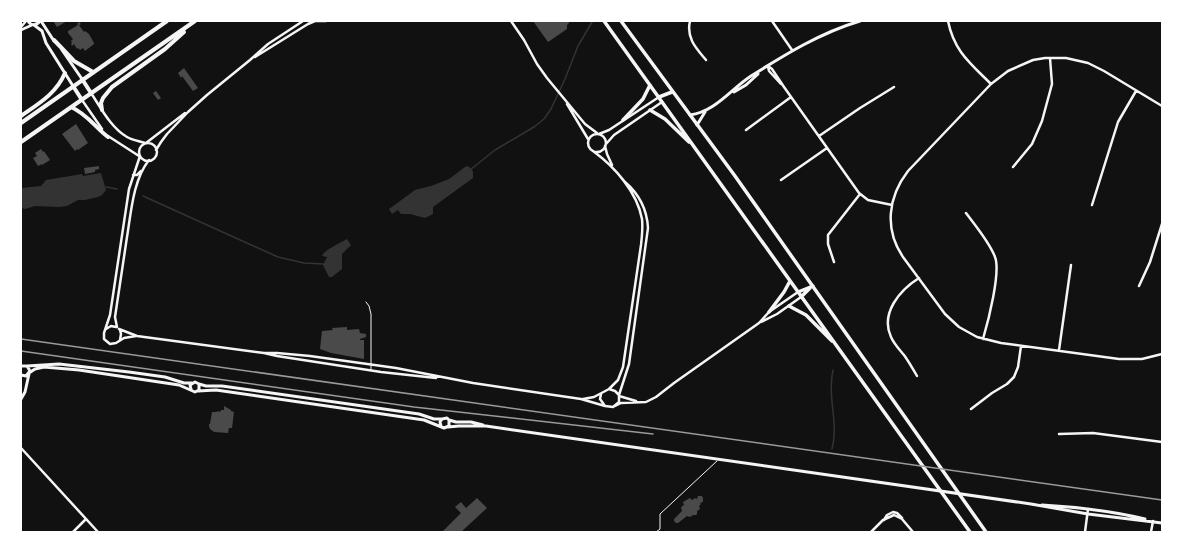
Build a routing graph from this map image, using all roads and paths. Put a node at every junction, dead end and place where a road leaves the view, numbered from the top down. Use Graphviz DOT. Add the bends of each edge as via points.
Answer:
graph roads {
  1 [pos="27,21"];
  2 [pos="40,21"];
  3 [pos="167,21"];
  4 [pos="195,21"];
  5 [pos="303,21"];
  6 [pos="319,21"];
  7 [pos="326,21"];
  8 [pos="511,21"];
  9 [pos="604,21"];
  10 [pos="621,21"];
  11 [pos="690,21"];
  12 [pos="772,21"];
  13 [pos="860,21"];
  14 [pos="948,21"];
  15 [pos="33,25"];
  16 [pos="21,28"];
  17 [pos="54,40"];
  18 [pos="792,50"];
  19 [pos="1050,58"];
  20 [pos="250,60"];
  21 [pos="706,60"];
  22 [pos="768,66"];
  23 [pos="93,72"];
  24 [pos="65,74"];
  25 [pos="82,79"];
  26 [pos="991,84"];
  27 [pos="650,85"];
  28 [pos="73,86"];
  29 [pos="894,87"];
  30 [pos="1136,91"];
  31 [pos="672,92"];
  32 [pos="91,93"];
  33 [pos="659,97"];
  34 [pos="791,97"];
  35 [pos="82,100"];
  36 [pos="564,100"];
  37 [pos="662,101"];
  38 [pos="1162,106"];
  39 [pos="72,108"];
  40 [pos="102,110"];
  41 [pos="650,110"];
  42 [pos="706,110"];
  43 [pos="188,112"];
  44 [pos="689,115"];
  45 [pos="21,116"];
  46 [pos="623,120"];
  47 [pos="21,123"];
  48 [pos="697,125"];
  49 [pos="746,130"];
  50 [pos="598,133"];
  51 [pos="819,136"];
  52 [pos="108,137"];
  53 [pos="588,140"];
  54 [pos="21,142"];
  55 [pos="145,143"];
  56 [pos="606,145"];
  57 [pos="827,148"];
  58 [pos="695,149"];
  59 [pos="156,150"];
  60 [pos="593,151"];
  61 [pos="140,156"];
  62 [pos="149,160"];
  63 [pos="1013,167"];
  64 [pos="144,168"];
  65 [pos="613,168"];
  66 [pos="133,175"];
  67 [pos="623,180"];
  68 [pos="781,180"];
  69 [pos="860,194"];
  70 [pos="892,205"];
  71 [pos="1092,205"];
  72 [pos="966,213"];
  73 [pos="1162,224"];
  74 [pos="834,262"];
  75 [pos="1071,265"];
  76 [pos="919,278"];
  77 [pos="790,281"];
  78 [pos="813,286"];
  79 [pos="1139,286"];
  80 [pos="798,292"];
  81 [pos="801,297"];
  82 [pos="366,302"];
  83 [pos="789,306"];
  84 [pos="769,312"];
  85 [pos="758,323"];
  86 [pos="118,328"];
  87 [pos="106,329"];
  88 [pos="137,336"];
  89 [pos="983,339"];
  90 [pos="120,340"];
  91 [pos="1022,346"];
  92 [pos="838,347"];
  93 [pos="1059,350"];
  94 [pos="264,354"];
  95 [pos="1162,354"];
  96 [pos="372,365"];
  97 [pos="21,366"];
  98 [pos="27,366"];
  99 [pos="371,370"];
  100 [pos="129,372"];
  101 [pos="29,373"];
  102 [pos="21,375"];
  103 [pos="917,376"];
  104 [pos="130,377"];
  105 [pos="444,378"];
  106 [pos="192,383"];
  107 [pos="199,384"];
  108 [pos="26,387"];
  109 [pos="609,389"];
  110 [pos="191,390"];
  111 [pos="198,391"];
  112 [pos="601,394"];
  113 [pos="619,395"];
  114 [pos="21,399"];
  115 [pos="581,399"];
  116 [pos="638,402"];
  117 [pos="353,404"];
  118 [pos="605,406"];
  119 [pos="615,406"];
  120 [pos="354,410"];
  121 [pos="971,410"];
  122 [pos="442,419"];
  123 [pos="449,420"];
  124 [pos="440,426"];
  125 [pos="486,426"];
  126 [pos="448,427"];
  127 [pos="1059,434"];
  128 [pos="1162,442"];
  129 [pos="21,448"];
  130 [pos="719,459"];
  131 [pos="1031,504"];
  132 [pos="1088,509"];
  133 [pos="1088,514"];
  134 [pos="86,519"];
  135 [pos="1153,521"];
  136 [pos="1162,522"];
  137 [pos="73,532"];
  138 [pos="98,532"];
  139 [pos="656,532"];
  140 [pos="871,532"];
  141 [pos="913,532"];
  142 [pos="970,532"];
  143 [pos="986,532"];
  144 [pos="1085,532"];
  145 [pos="1151,532"];
  1 -- 15 [label="street"];
  1 -- 16 [label="street"];
  2 -- 15 [label="street"];
  2 -- 17 [label="street"];
  3 -- 23 [label="highway"];
  4 -- 32 [label="highway"];
  4 -- 40 [label="highway" via="165,49 112,87 103,98"];
  5 -- 20 [label="street" via="268,44"];
  6 -- 7 [label="street"];
  6 -- 20 [label="street" via="308,24"];
  8 -- 36 [label="street" via="537,64"];
  9 -- 27 [label="main road"];
  10 -- 31 [label="main road"];
  11 -- 21 [label="street" via="691,40"];
  12 -- 18 [label="street"];
  13 -- 18 [label="street"];
  14 -- 26 [label="street" via="952,37 961,53"];
  15 -- 16 [label="street"];
  15 -- 24 [label="street" via="42,31 46,43"];
  17 -- 23 [label="highway" via="74,61"];
  17 -- 25 [label="street"];
  18 -- 22 [label="street"];
  19 -- 26 [label="street" via="1033,60 1014,67"];
  19 -- 30 [label="street" via="1066,58 1088,63"];
  19 -- 63 [label="street" via="1052,84 1042,121 1032,144"];
  20 -- 43 [label="street"];
  22 -- 34 [label="street"];
  22 -- 42 [label="street"];
  23 -- 25 [label="highway"];
  24 -- 28 [label="street"];
  24 -- 45 [label="highway" via="53,92"];
  25 -- 28 [label="highway"];
  25 -- 32 [label="highway"];
  26 -- 70 [label="street" via="908,171 898,187"];
  27 -- 33 [label="main road"];
  27 -- 46 [label="main road" via="643,99"];
  28 -- 35 [label="highway"];
  28 -- 47 [label="highway"];
  29 -- 51 [label="street"];
  30 -- 38 [label="street"];
  30 -- 71 [label="street" via="1118,122"];
  31 -- 33 [label="main road"];
  31 -- 37 [label="main road"];
  31 -- 44 [label="main road"];
  32 -- 35 [label="highway"];
  32 -- 40 [label="street"];
  33 -- 37 [label="main road"];
  33 -- 46 [label="street"];
  34 -- 49 [label="street"];
  34 -- 51 [label="street"];
  35 -- 39 [label="highway"];
  35 -- 52 [label="street"];
  36 -- 50 [label="street" via="589,129"];
  36 -- 53 [label="street"];
  37 -- 41 [label="street"];
  37 -- 58 [label="main road"];
  39 -- 52 [label="highway" via="90,119"];
  39 -- 54 [label="highway"];
  40 -- 55 [label="street" via="119,132"];
  41 -- 56 [label="street" via="614,135"];
  41 -- 58 [label="main road" via="665,119"];
  42 -- 44 [label="street"];
  42 -- 48 [label="street"];
  43 -- 55 [label="street"];
  43 -- 59 [label="street"];
  44 -- 48 [label="main road"];
  46 -- 50 [label="street" via="609,130"];
  48 -- 78 [label="main road"];
  50 -- 53 [label="street"];
  50 -- 56 [label="street" via="604,136"];
  51 -- 57 [label="street"];
  52 -- 61 [label="street"];
  53 -- 60 [label="street" via="588,146"];
  55 -- 59 [label="street" via="152,144"];
  55 -- 61 [label="street" via="139,148"];
  56 -- 60 [label="street" via="602,151"];
  56 -- 65 [label="street"];
  57 -- 68 [label="street"];
  57 -- 69 [label="street"];
  58 -- 77 [label="main road"];
  59 -- 62 [label="street" via="155,157"];
  60 -- 65 [label="street"];
  61 -- 62 [label="street"];
  61 -- 66 [label="street"];
  62 -- 64 [label="street"];
  64 -- 66 [label="street" via="137,175"];
  64 -- 86 [label="street" via="133,205 115,317"];
  65 -- 67 [label="street"];
  66 -- 87 [label="street"];
  67 -- 109 [label="street" via="638,208 642,232 623,367 618,380"];
  67 -- 113 [label="street" via="639,197 646,213 648,228 629,364"];
  69 -- 70 [label="street" via="873,202"];
  69 -- 74 [label="street" via="828,235"];
  70 -- 76 [label="street" via="895,241"];
  72 -- 89 [label="street" via="993,251 996,260 992,305"];
  73 -- 79 [label="street"];
  75 -- 93 [label="street"];
  76 -- 89 [label="street" via="941,310 954,323 964,331"];
  76 -- 103 [label="street" via="895,300 888,323 891,338"];
  77 -- 80 [label="main road"];
  77 -- 84 [label="main road"];
  78 -- 80 [label="main road"];
  78 -- 81 [label="main road"];
  78 -- 143 [label="main road"];
  80 -- 81 [label="main road"];
  80 -- 84 [label="street"];
  81 -- 83 [label="street"];
  81 -- 92 [label="main road"];
  82 -- 96 [label="lane" via="371,314"];
  83 -- 85 [label="street"];
  83 -- 92 [label="main road" via="806,315"];
  84 -- 85 [label="street"];
  85 -- 116 [label="street" via="656,397 646,402"];
  86 -- 87 [label="street" via="111,326"];
  86 -- 88 [label="street"];
  86 -- 90 [label="street"];
  87 -- 90 [label="street" via="104,336 108,343 113,344"];
  88 -- 90 [label="street"];
  88 -- 94 [label="street"];
  89 -- 91 [label="street"];
  91 -- 93 [label="street"];
  91 -- 121 [label="street" via="1014,378"];
  92 -- 142 [label="main road"];
  93 -- 95 [label="street" via="1124,360"];
  94 -- 96 [label="street" via="310,356"];
  94 -- 99 [label="street"];
  96 -- 99 [label="lane"];
  96 -- 105 [label="street"];
  97 -- 98 [label="street"];
  98 -- 100 [label="street" via="59,364"];
  98 -- 101 [label="street"];
  99 -- 105 [label="street"];
  100 -- 104 [label="street"];
  100 -- 106 [label="street"];
  101 -- 102 [label="street" via="26,376"];
  101 -- 104 [label="street" via="39,368 56,368"];
  101 -- 108 [label="street"];
  102 -- 108 [label="street"];
  104 -- 110 [label="street" via="179,385"];
  105 -- 115 [label="street"];
  106 -- 107 [label="street"];
  106 -- 110 [label="street"];
  107 -- 111 [label="street"];
  107 -- 117 [label="street"];
  108 -- 114 [label="street"];
  109 -- 112 [label="street"];
  109 -- 113 [label="street"];
  110 -- 111 [label="street"];
  111 -- 120 [label="street" via="216,390"];
  112 -- 115 [label="street"];
  112 -- 118 [label="street" via="600,400"];
  113 -- 116 [label="street"];
  113 -- 119 [label="street"];
  115 -- 118 [label="street"];
  116 -- 119 [label="street"];
  117 -- 120 [label="street"];
  117 -- 122 [label="street"];
  118 -- 119 [label="street"];
  120 -- 124 [label="street" via="424,420"];
  122 -- 123 [label="street"];
  122 -- 124 [label="street"];
  123 -- 125 [label="street"];
  123 -- 126 [label="street"];
  124 -- 126 [label="street"];
  125 -- 126 [label="street"];
  125 -- 130 [label="street"];
  127 -- 128 [label="street" via="1097,433"];
  129 -- 134 [label="street"];
  130 -- 131 [label="street"];
  130 -- 139 [label="lane" via="660,514 660,529"];
  131 -- 132 [label="street"];
  131 -- 133 [label="street"];
  132 -- 133 [label="street"];
  132 -- 135 [label="street" via="1127,514"];
  133 -- 135 [label="street"];
  133 -- 144 [label="street"];
  134 -- 137 [label="street"];
  134 -- 138 [label="street"];
  135 -- 136 [label="street"];
  135 -- 145 [label="street"];
  140 -- 141 [label="street" via="883,520 894,515 904,521"];
}
